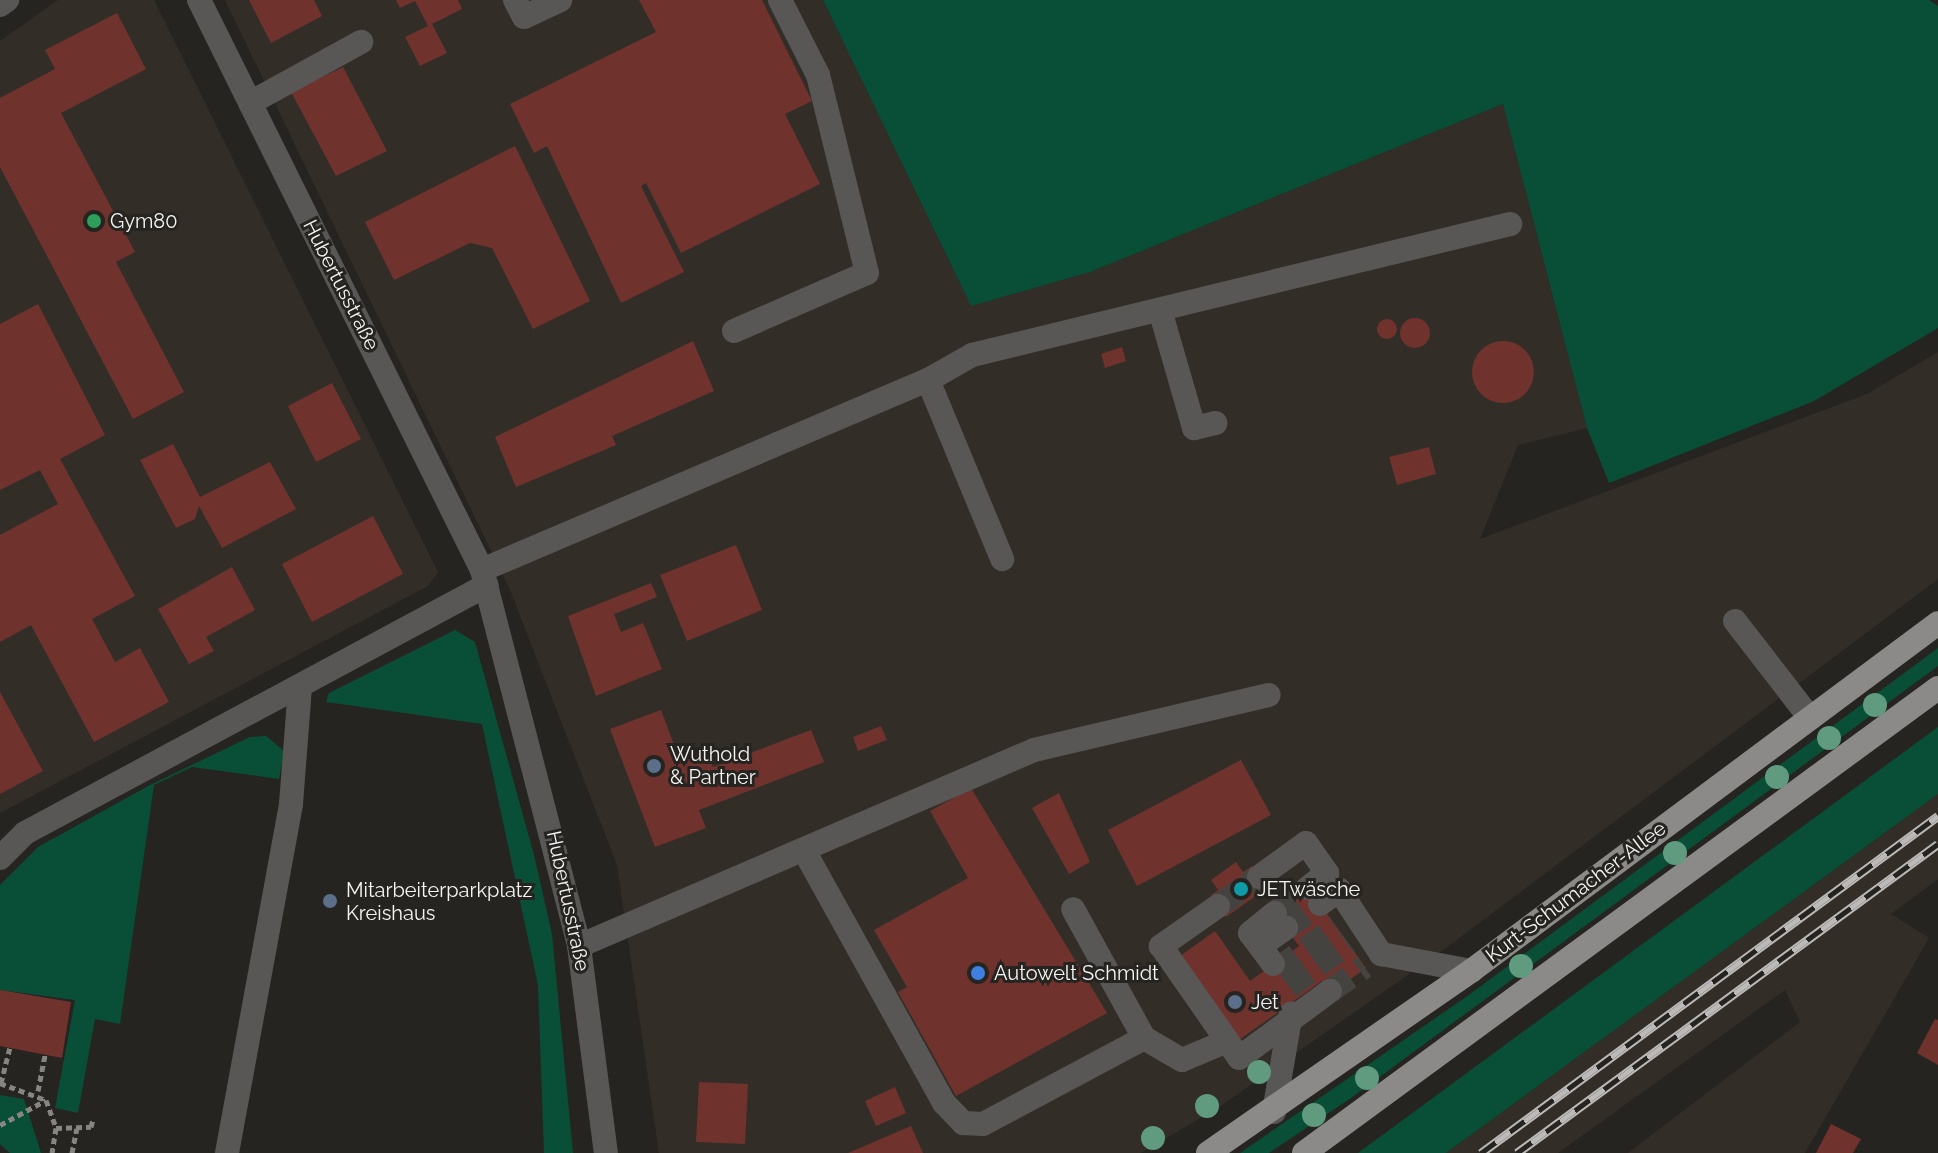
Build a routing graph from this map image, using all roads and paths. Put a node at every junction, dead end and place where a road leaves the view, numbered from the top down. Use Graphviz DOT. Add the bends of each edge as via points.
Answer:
graph roads {
  1 [pos="7,0"];
  2 [pos="199,0"];
  3 [pos="515,0"];
  4 [pos="560,0"];
  5 [pos="780,0"];
  6 [pos="0,5"];
  7 [pos="361,42"];
  8 [pos="250,103"];
  9 [pos="1510,224"];
  10 [pos="1160,310"];
  11 [pos="734,331"];
  12 [pos="928,380"];
  13 [pos="1215,423"];
  14 [pos="1002,559"];
  15 [pos="484,578"];
  16 [pos="1735,621"];
  17 [pos="1938,623"];
  18 [pos="300,687"];
  19 [pos="1938,688"];
  20 [pos="1269,695"];
  21 [pos="1810,718"];
  22 [pos="806,854"];
  23 [pos="0,858"];
  24 [pos="1259,877"];
  25 [pos="1218,906"];
  26 [pos="1073,909"];
  27 [pos="1280,921"];
  28 [pos="579,946"];
  29 [pos="1267,955"];
  30 [pos="1471,971"];
  31 [pos="1330,991"];
  32 [pos="1291,1013"];
  33 [pos="1144,1038"];
  34 [pos="1227,1041"];
  35 [pos="10,1048"];
  36 [pos="45,1055"];
  37 [pos="600,1080"];
  38 [pos="1,1083"];
  39 [pos="38,1091"];
  40 [pos="46,1100"];
  41 [pos="1274,1112"];
  42 [pos="93,1119"];
  43 [pos="0,1125"];
  44 [pos="56,1128"];
  45 [pos="77,1128"];
  46 [pos="52,1153"];
  47 [pos="72,1153"];
  48 [pos="227,1153"];
  49 [pos="606,1153"];
  50 [pos="621,1153"];
  51 [pos="1208,1153"];
  52 [pos="1304,1153"];
  1 -- 6 [label="street"];
  2 -- 8 [label="street, Hubertusstraße"];
  3 -- 4 [label="street" via="524,17"];
  5 -- 11 [label="street" via="818,75 867,273"];
  7 -- 8 [label="street"];
  8 -- 15 [label="street, Hubertusstraße"];
  9 -- 10 [label="street"];
  10 -- 12 [label="street" via="972,355"];
  10 -- 13 [label="street" via="1194,428"];
  12 -- 14 [label="street"];
  12 -- 15 [label="street"];
  15 -- 18 [label="street"];
  15 -- 28 [label="street, Hubertusstraße"];
  16 -- 21 [label="street"];
  17 -- 21 [label="main road, Kurt-Schumacher-Allee"];
  18 -- 23 [label="street" via="25,833"];
  18 -- 48 [label="street" via="291,804"];
  19 -- 52 [label="main road"];
  20 -- 22 [label="street" via="1034,750"];
  21 -- 30 [label="main road, Kurt-Schumacher-Allee"];
  22 -- 28 [label="street"];
  22 -- 33 [label="street" via="944,1103 963,1123 983,1124"];
  24 -- 30 [label="street" via="1306,843 1327,873 1314,896 1339,890 1350,928 1373,960"];
  25 -- 34 [label="street" via="1161,946"];
  26 -- 33 [label="street"];
  27 -- 29 [label="street" via="1250,933"];
  28 -- 37 [label="street, Hubertusstraße"];
  30 -- 41 [label="main road, Kurt-Schumacher-Allee"];
  31 -- 32 [label="street"];
  32 -- 34 [label="street" via="1239,1058"];
  32 -- 41 [label="street"];
  33 -- 34 [label="street" via="1182,1060"];
  35 -- 38 [label="path"];
  36 -- 39 [label="path"];
  37 -- 49 [label="street, Hubertusstraße"];
  37 -- 50 [label="street, Hubertusstraße"];
  38 -- 39 [label="path"];
  39 -- 40 [label="path"];
  40 -- 43 [label="path"];
  40 -- 44 [label="path"];
  41 -- 51 [label="main road, Kurt-Schumacher-Allee"];
  42 -- 45 [label="path" via="91,1127"];
  44 -- 45 [label="path"];
  44 -- 46 [label="path"];
  45 -- 47 [label="path"];
}
